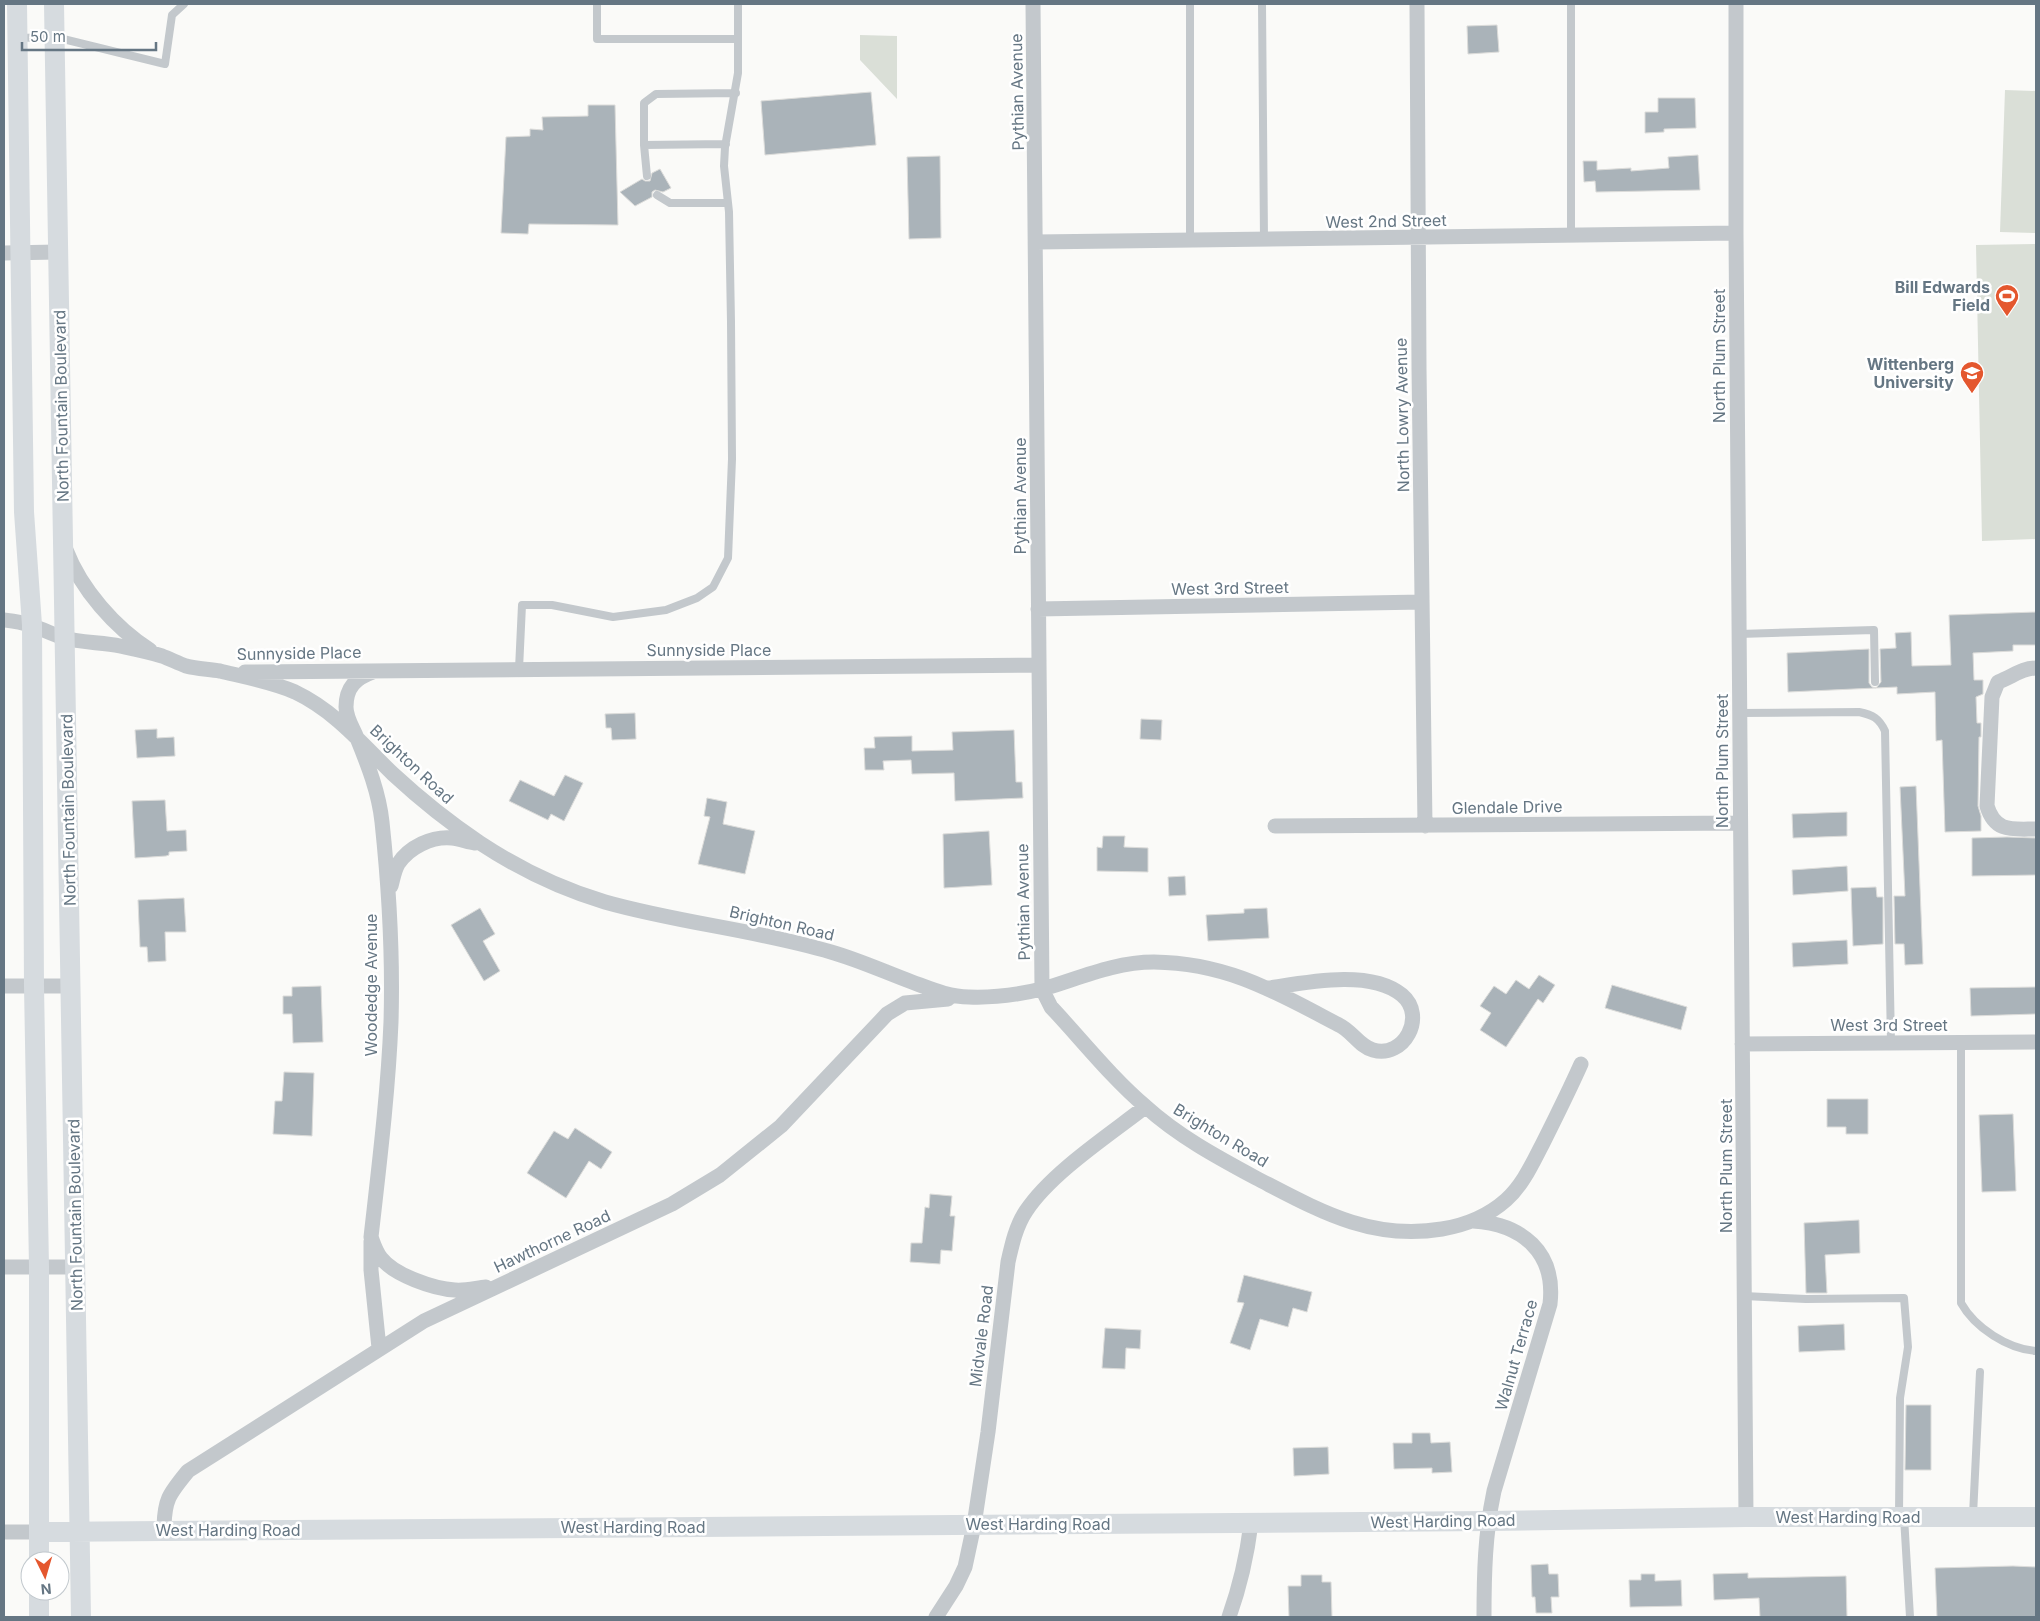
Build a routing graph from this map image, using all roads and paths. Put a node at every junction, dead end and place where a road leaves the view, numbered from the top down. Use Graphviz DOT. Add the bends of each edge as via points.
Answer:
graph roads {
  1 [pos="18,4"];
  2 [pos="54,4"];
  3 [pos="184,4"];
  4 [pos="597,4"];
  5 [pos="738,4"];
  6 [pos="1033,4"];
  7 [pos="1190,4"];
  8 [pos="1262,4"];
  9 [pos="1416,4"];
  10 [pos="1571,4"];
  11 [pos="1736,4"];
  12 [pos="55,37"];
  13 [pos="18,38"];
  14 [pos="738,39"];
  15 [pos="736,93"];
  16 [pos="726,144"];
  17 [pos="644,145"];
  18 [pos="647,176"];
  19 [pos="657,195"];
  20 [pos="728,202"];
  21 [pos="1736,233"];
  22 [pos="1571,235"];
  23 [pos="1418,238"];
  24 [pos="1264,240"];
  25 [pos="1190,241"];
  26 [pos="1036,242"];
  27 [pos="58,252"];
  28 [pos="12,254"];
  29 [pos="63,543"];
  30 [pos="1422,602"];
  31 [pos="1038,609"];
  32 [pos="4,620"];
  33 [pos="32,625"];
  34 [pos="1739,634"];
  35 [pos="65,638"];
  36 [pos="158,655"];
  37 [pos="1038,665"];
  38 [pos="2032,668"];
  39 [pos="518,669"];
  40 [pos="380,670"];
  41 [pos="218,671"];
  42 [pos="1875,682"];
  43 [pos="1739,713"];
  44 [pos="357,737"];
  45 [pos="1740,823"];
  46 [pos="1275,826"];
  47 [pos="1425,826"];
  48 [pos="2036,829"];
  49 [pos="483,845"];
  50 [pos="389,898"];
  51 [pos="4,986"];
  52 [pos="34,986"];
  53 [pos="71,986"];
  54 [pos="1269,988"];
  55 [pos="1042,989"];
  56 [pos="967,998"];
  57 [pos="1960,1042"];
  58 [pos="2036,1042"];
  59 [pos="1891,1043"];
  60 [pos="1742,1044"];
  61 [pos="1581,1064"];
  62 [pos="1145,1106"];
  63 [pos="1473,1220"];
  64 [pos="371,1237"];
  65 [pos="4,1267"];
  66 [pos="39,1267"];
  67 [pos="76,1267"];
  68 [pos="505,1283"];
  69 [pos="1744,1296"];
  70 [pos="379,1348"];
  71 [pos="2036,1350"];
  72 [pos="1980,1372"];
  73 [pos="1746,1517"];
  74 [pos="1902,1517"];
  75 [pos="1973,1517"];
  76 [pos="2036,1517"];
  77 [pos="1488,1521"];
  78 [pos="1251,1523"];
  79 [pos="974,1525"];
  80 [pos="164,1530"];
  81 [pos="80,1531"];
  82 [pos="4,1532"];
  83 [pos="40,1532"];
  84 [pos="40,1551"];
  85 [pos="39,1601"];
  86 [pos="39,1617"];
  87 [pos="81,1617"];
  88 [pos="936,1617"];
  89 [pos="1229,1617"];
  90 [pos="1484,1617"];
  91 [pos="1910,1617"];
  1 -- 13 [label="street"];
  2 -- 12 [label="street, North Fountain Boulevard"];
  3 -- 12 [label="lane" via="172,15 165,64"];
  4 -- 14 [label="lane" via="597,38"];
  5 -- 14 [label="lane"];
  6 -- 26 [label="street, Pythian Avenue"];
  7 -- 25 [label="lane"];
  8 -- 24 [label="lane"];
  9 -- 23 [label="street, North Lowry Avenue"];
  10 -- 22 [label="lane"];
  11 -- 21 [label="street, North Plum Street"];
  12 -- 13 [label="lane"];
  12 -- 27 [label="street, North Fountain Boulevard"];
  13 -- 28 [label="street"];
  14 -- 15 [label="lane"];
  15 -- 16 [label="lane"];
  15 -- 17 [label="lane" via="656,94 644,103"];
  16 -- 17 [label="lane"];
  16 -- 20 [label="lane" via="724,166"];
  17 -- 18 [label="lane"];
  19 -- 20 [label="lane" via="670,203"];
  20 -- 39 [label="lane" via="732,429 728,558 713,587 666,610 613,618 552,605 522,605"];
  21 -- 22 [label="street, West 2nd Street"];
  21 -- 34 [label="street, North Plum Street"];
  22 -- 23 [label="street, West 2nd Street"];
  23 -- 24 [label="street, West 2nd Street"];
  23 -- 30 [label="street, North Lowry Avenue"];
  24 -- 25 [label="street, West 2nd Street"];
  25 -- 26 [label="street, West 2nd Street"];
  26 -- 31 [label="street, Pythian Avenue"];
  27 -- 28 [label="street"];
  27 -- 29 [label="street, North Fountain Boulevard"];
  28 -- 33 [label="street"];
  29 -- 35 [label="street, North Fountain Boulevard"];
  29 -- 36 [label="street" via="74,569 102,606 126,632"];
  30 -- 31 [label="street, West 3rd Street"];
  30 -- 47 [label="street, North Lowry Avenue"];
  31 -- 37 [label="street, Pythian Avenue"];
  32 -- 33 [label="street, Brighton Road"];
  33 -- 35 [label="street, Brighton Road"];
  33 -- 52 [label="street"];
  34 -- 42 [label="lane" via="1874,630"];
  34 -- 43 [label="street, North Plum Street"];
  35 -- 36 [label="street, Brighton Road"];
  35 -- 53 [label="street, North Fountain Boulevard"];
  36 -- 41 [label="street, Brighton Road" via="186,666"];
  37 -- 39 [label="street, Sunnyside Place"];
  37 -- 55 [label="street, Pythian Avenue"];
  38 -- 48 [label="street" via="1998,682 1992,697 1987,806 1990,817 1997,824 2007,828"];
  39 -- 40 [label="street, Sunnyside Place"];
  40 -- 41 [label="street, Sunnyside Place"];
  40 -- 44 [label="street, Sunnyside Place" via="352,682 347,694 348,718"];
  41 -- 44 [label="street, Brighton Road" via="291,690 316,703"];
  43 -- 45 [label="street, North Plum Street"];
  43 -- 59 [label="lane" via="1859,712 1880,721 1885,731"];
  44 -- 49 [label="street, Brighton Road" via="403,782 451,823"];
  44 -- 50 [label="street, Woodedge Avenue" via="374,784 382,819"];
  45 -- 47 [label="street, Glendale Drive"];
  45 -- 60 [label="street, North Plum Street"];
  46 -- 47 [label="street, Glendale Drive"];
  49 -- 50 [label="street" via="453,838 425,842 399,862"];
  49 -- 56 [label="street, Brighton Road" via="566,888 606,902 784,939 836,953 944,994"];
  50 -- 64 [label="street, Woodedge Avenue" via="391,1023"];
  51 -- 52 [label="street"];
  52 -- 53 [label="street"];
  52 -- 66 [label="street"];
  53 -- 67 [label="street, North Fountain Boulevard"];
  54 -- 54 [label="street" via="1306,982 1375,982 1391,987 1407,999 1413,1013 1411,1031 1394,1048 1370,1050 1350,1030"];
  54 -- 55 [label="street" via="1219,970 1152,962 1095,972"];
  55 -- 56 [label="street, Brighton Road"];
  55 -- 62 [label="street, Brighton Road" via="1051,1008"];
  56 -- 68 [label="street, Hawthorne Road" via="905,1003 887,1014 781,1126 720,1175 672,1204"];
  57 -- 58 [label="street, West 3rd Street"];
  57 -- 59 [label="street, West 3rd Street"];
  57 -- 71 [label="lane" via="1961,1303 1968,1316 1981,1327 2011,1344"];
  59 -- 60 [label="street, West 3rd Street"];
  60 -- 69 [label="street, North Plum Street"];
  61 -- 63 [label="street" via="1517,1188 1491,1212"];
  62 -- 63 [label="street, Brighton Road" via="1175,1130 1221,1159 1339,1218 1397,1232 1453,1227"];
  62 -- 79 [label="street, Midvale Road" via="1040,1193 1025,1212 1015,1235 1008,1262"];
  63 -- 77 [label="street, Walnut Terrace" via="1505,1226 1531,1243 1543,1257 1552,1287 1550,1304"];
  64 -- 68 [label="street" via="382,1260 423,1283 458,1291"];
  64 -- 70 [label="street, Woodedge Avenue" via="370,1270"];
  65 -- 66 [label="street"];
  66 -- 67 [label="street"];
  66 -- 83 [label="street"];
  67 -- 81 [label="street, North Fountain Boulevard"];
  68 -- 70 [label="street, Hawthorne Road" via="424,1321"];
  69 -- 73 [label="street, North Plum Street"];
  69 -- 74 [label="lane" via="1904,1298 1908,1347 1900,1398"];
  70 -- 80 [label="street, Hawthorne Road" via="188,1472 169,1494"];
  72 -- 75 [label="lane"];
  73 -- 74 [label="street, West Harding Road"];
  73 -- 77 [label="street, West Harding Road"];
  74 -- 75 [label="street, West Harding Road"];
  74 -- 91 [label="lane"];
  75 -- 76 [label="street, West Harding Road"];
  77 -- 78 [label="street, West Harding Road"];
  77 -- 90 [label="street, Walnut Terrace"];
  78 -- 79 [label="street, West Harding Road"];
  78 -- 89 [label="street" via="1248,1551"];
  79 -- 80 [label="street, West Harding Road"];
  79 -- 88 [label="street, Midvale Road" via="965,1567"];
  80 -- 81 [label="street, West Harding Road"];
  81 -- 83 [label="street, West Harding Road"];
  81 -- 87 [label="street, North Fountain Boulevard"];
  82 -- 83 [label="street"];
  83 -- 84 [label="street"];
  85 -- 86 [label="street"];
}
